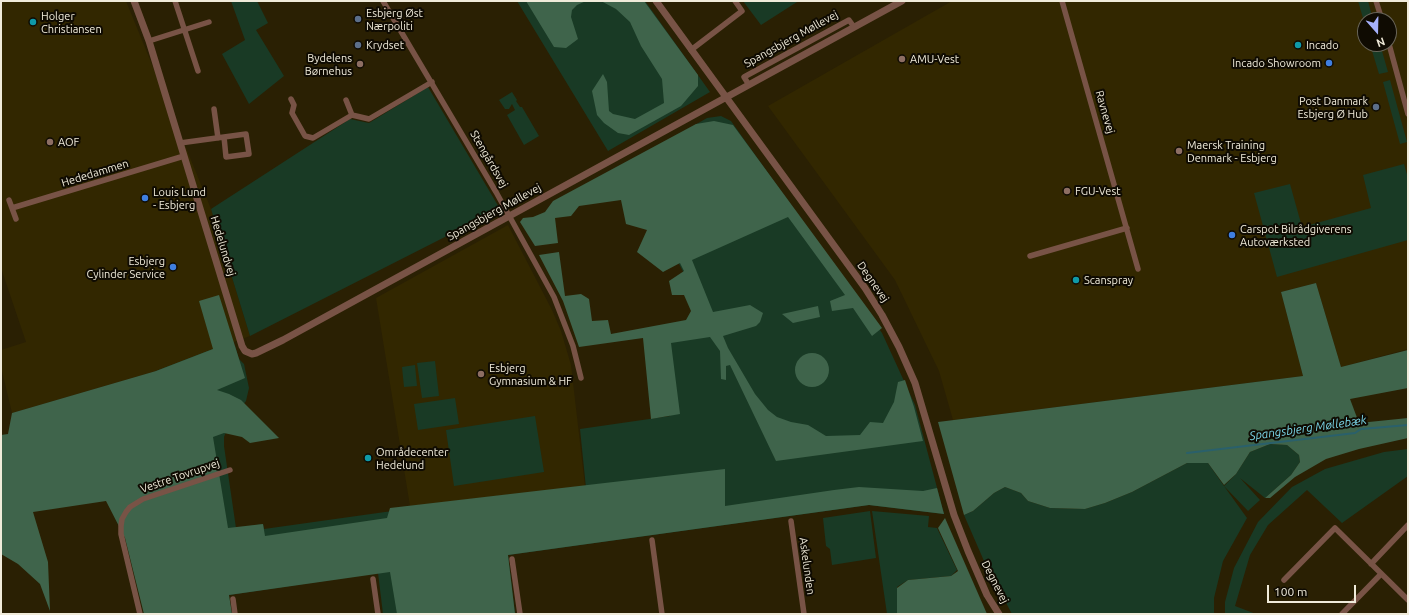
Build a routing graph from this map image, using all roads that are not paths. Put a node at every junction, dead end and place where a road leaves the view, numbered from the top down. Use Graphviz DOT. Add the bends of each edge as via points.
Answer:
graph roads {
  1 [pos="134,1"];
  2 [pos="175,1"];
  3 [pos="383,1"];
  4 [pos="656,1"];
  5 [pos="735,1"];
  6 [pos="902,1"];
  7 [pos="1062,1"];
  8 [pos="1376,1"];
  9 [pos="894,3"];
  10 [pos="1379,12"];
  11 [pos="209,22"];
  12 [pos="185,30"];
  13 [pos="149,41"];
  14 [pos="691,50"];
  15 [pos="1391,52"];
  16 [pos="198,71"];
  17 [pos="432,82"];
  18 [pos="727,98"];
  19 [pos="290,99"];
  20 [pos="346,100"];
  21 [pos="214,109"];
  22 [pos="1408,114"];
  23 [pos="352,115"];
  24 [pos="221,138"];
  25 [pos="180,143"];
  26 [pos="184,156"];
  27 [pos="9,200"];
  28 [pos="12,208"];
  29 [pos="510,215"];
  30 [pos="16,219"];
  31 [pos="1127,228"];
  32 [pos="1030,256"];
  33 [pos="1138,269"];
  34 [pos="248,353"];
  35 [pos="581,378"];
  36 [pos="230,470"];
  37 [pos="791,520"];
  38 [pos="1408,526"];
  39 [pos="652,540"];
  40 [pos="512,559"];
  41 [pos="1371,564"];
  42 [pos="1382,574"];
  43 [pos="373,579"];
  44 [pos="1284,580"];
  45 [pos="233,599"];
  46 [pos="1408,600"];
  47 [pos="140,614"];
  48 [pos="235,614"];
  49 [pos="378,614"];
  50 [pos="520,614"];
  51 [pos="662,614"];
  52 [pos="804,614"];
  53 [pos="999,614"];
  54 [pos="1342,614"];
  1 -- 13 [label="street, Hedelundvej"];
  2 -- 12 [label="street"];
  3 -- 17 [label="street, Stengårdsvej"];
  4 -- 14 [label="street, Degnevej"];
  5 -- 14 [label="street" via="742,11"];
  6 -- 9 [label="street, Spangsbjerg Møllevej"];
  7 -- 31 [label="street, Ravnevej"];
  8 -- 10 [label="street"];
  9 -- 18 [label="street, Spangsbjerg Møllevej"];
  11 -- 12 [label="street"];
  12 -- 13 [label="street"];
  12 -- 16 [label="street"];
  13 -- 25 [label="street, Hedelundvej"];
  14 -- 18 [label="street, Degnevej"];
  15 -- 22 [label="street"];
  17 -- 23 [label="street" via="369,118"];
  17 -- 29 [label="street, Stengårdsvej"];
  18 -- 29 [label="street, Spangsbjerg Møllevej"];
  18 -- 53 [label="street, Degnevej" via="865,288 899,347 915,383 954,515 987,595"];
  19 -- 23 [label="street" via="294,105 292,113 305,136 313,138"];
  20 -- 23 [label="street"];
  21 -- 24 [label="street"];
  24 -- 24 [label="street" via="246,134 249,154 226,157"];
  24 -- 25 [label="street"];
  25 -- 26 [label="street, Hedelundvej"];
  26 -- 28 [label="street, Hededammen"];
  26 -- 34 [label="street, Hedelundvej" via="242,346"];
  27 -- 28 [label="street"];
  28 -- 30 [label="street"];
  29 -- 34 [label="street, Spangsbjerg Møllevej" via="283,340 256,353"];
  29 -- 35 [label="street, Stengårdsvej" via="554,297 573,346"];
  31 -- 32 [label="street"];
  31 -- 33 [label="street, Ravnevej"];
  36 -- 47 [label="street, Vestre Tovrupvej" via="143,499 126,512 122,519 121,534"];
  37 -- 52 [label="street, Askelunden"];
  38 -- 41 [label="street"];
  39 -- 51 [label="street"];
  40 -- 50 [label="street"];
  41 -- 42 [label="street"];
  41 -- 44 [label="street" via="1335,528"];
  42 -- 46 [label="street"];
  42 -- 54 [label="street"];
  43 -- 49 [label="street"];
  45 -- 48 [label="street"];
}
